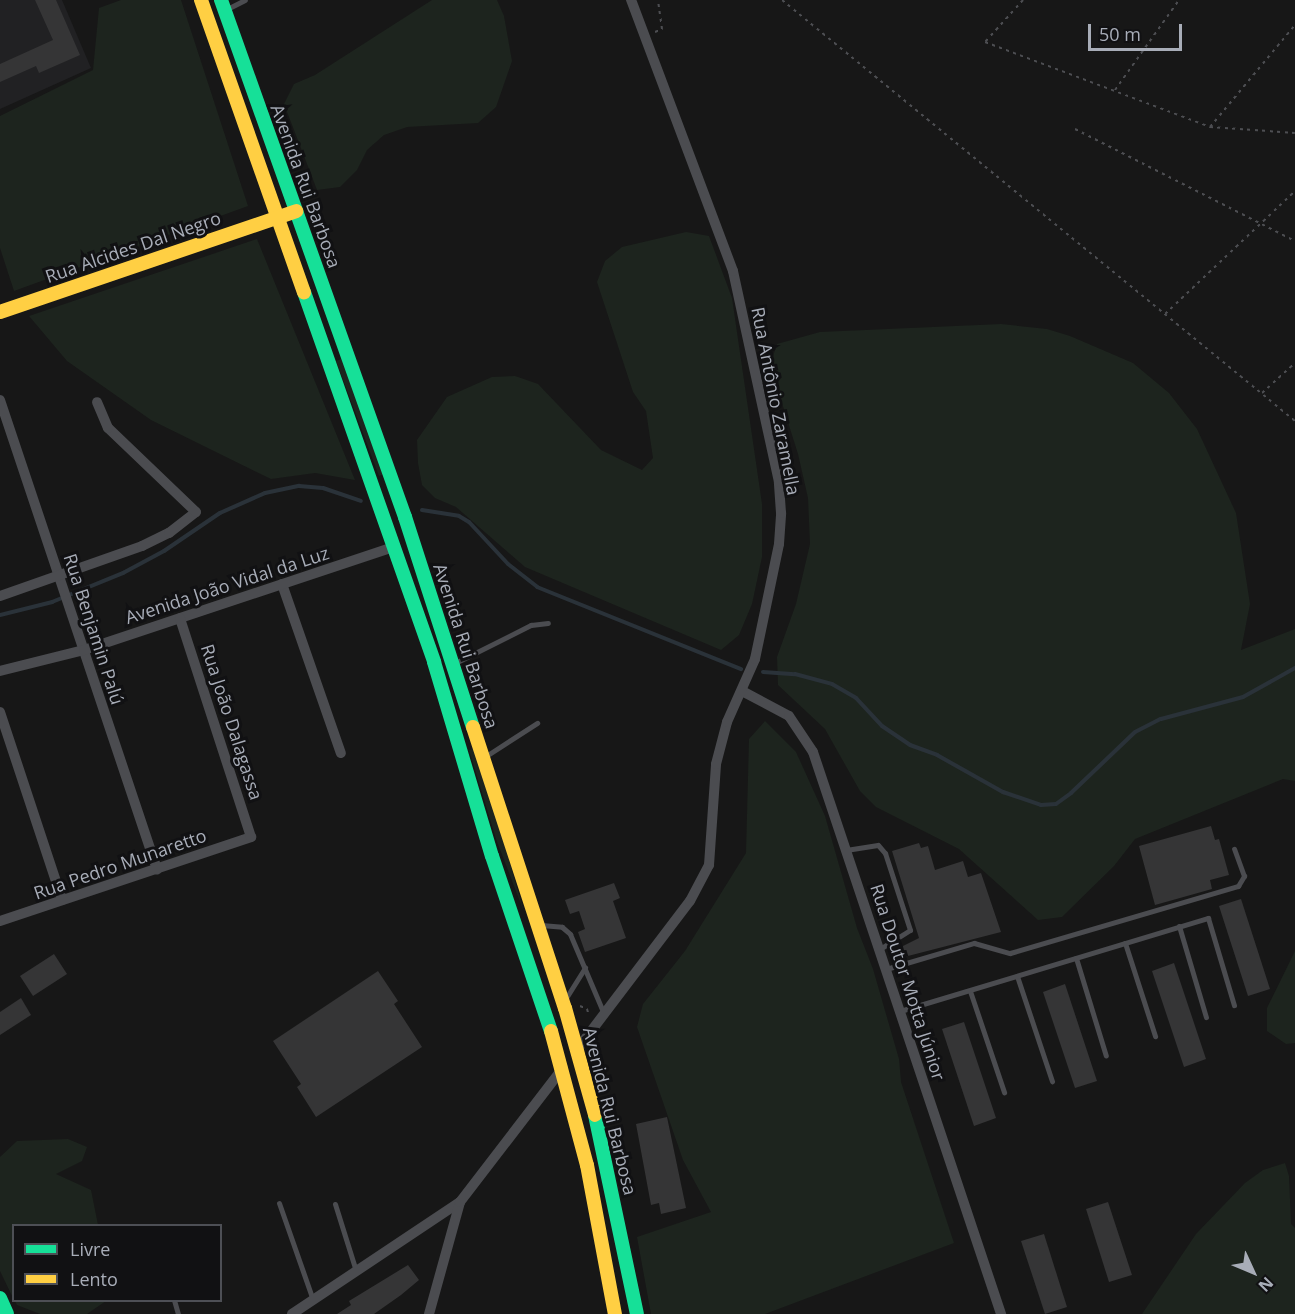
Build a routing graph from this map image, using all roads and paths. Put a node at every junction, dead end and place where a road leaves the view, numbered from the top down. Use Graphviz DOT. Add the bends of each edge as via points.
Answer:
graph roads {
  1 [pos="201,0"];
  2 [pos="245,0"];
  3 [pos="631,0"];
  4 [pos="658,0"];
  5 [pos="782,0"];
  6 [pos="1023,0"];
  7 [pos="1179,0"];
  8 [pos="222,5"];
  9 [pos="1295,26"];
  10 [pos="645,36"];
  11 [pos="1115,90"];
  12 [pos="1210,127"];
  13 [pos="1075,129"];
  14 [pos="1295,134"];
  15 [pos="1295,191"];
  16 [pos="296,211"];
  17 [pos="278,217"];
  18 [pos="1259,225"];
  19 [pos="1295,242"];
  20 [pos="0,312"];
  21 [pos="1165,314"];
  22 [pos="1295,363"];
  23 [pos="1261,394"];
  24 [pos="0,400"];
  25 [pos="97,402"];
  26 [pos="1295,421"];
  27 [pos="394,547"];
  28 [pos="61,581"];
  29 [pos="282,584"];
  30 [pos="0,596"];
  31 [pos="180,618"];
  32 [pos="548,623"];
  33 [pos="84,650"];
  34 [pos="452,664"];
  35 [pos="0,671"];
  36 [pos="742,691"];
  37 [pos="0,712"];
  38 [pos="537,723"];
  39 [pos="341,753"];
  40 [pos="483,758"];
  41 [pos="251,837"];
  42 [pos="1234,849"];
  43 [pos="846,850"];
  44 [pos="157,869"];
  45 [pos="62,900"];
  46 [pos="0,921"];
  47 [pos="537,926"];
  48 [pos="1179,926"];
  49 [pos="1125,943"];
  50 [pos="881,948"];
  51 [pos="1076,958"];
  52 [pos="585,967"];
  53 [pos="886,969"];
  54 [pos="1017,976"];
  55 [pos="970,991"];
  56 [pos="570,1003"];
  57 [pos="1234,1005"];
  58 [pos="587,1009"];
  59 [pos="900,1011"];
  60 [pos="604,1014"];
  61 [pos="1206,1017"];
  62 [pos="1155,1036"];
  63 [pos="578,1048"];
  64 [pos="1106,1056"];
  65 [pos="562,1068"];
  66 [pos="1052,1081"];
  67 [pos="1004,1092"];
  68 [pos="460,1202"];
  69 [pos="279,1203"];
  70 [pos="335,1204"];
  71 [pos="356,1272"];
  72 [pos="0,1299"];
  73 [pos="312,1300"];
  74 [pos="7,1314"];
  75 [pos="292,1314"];
  76 [pos="429,1314"];
  77 [pos="615,1314"];
  78 [pos="637,1314"];
  79 [pos="1001,1314"];
  1 -- 17 [label="main road, Avenida Rui Barbosa"];
  2 -- 8 [label="lane"];
  3 -- 10 [label="street, Rua Antônio Zaramella"];
  4 -- 10 [label="path" via="662,29"];
  5 -- 21 [label="path"];
  6 -- 11 [label="path" via="986,42"];
  7 -- 11 [label="path"];
  8 -- 16 [label="main road, Avenida Rui Barbosa"];
  9 -- 12 [label="path"];
  10 -- 36 [label="street, Rua Antônio Zaramella" via="728,253 778,482 779,544 755,659"];
  11 -- 12 [label="path"];
  12 -- 14 [label="path"];
  13 -- 18 [label="path"];
  15 -- 18 [label="path"];
  16 -- 17 [label="main road, Rua Alcides Dal Negro"];
  16 -- 34 [label="main road, Avenida Rui Barbosa" via="405,517"];
  17 -- 20 [label="main road, Rua Alcides Dal Negro"];
  17 -- 27 [label="main road, Avenida Rui Barbosa"];
  18 -- 19 [label="path"];
  18 -- 21 [label="path"];
  21 -- 23 [label="path"];
  22 -- 23 [label="path"];
  23 -- 26 [label="path"];
  24 -- 28 [label="street, Rua Benjamin Palú"];
  25 -- 28 [label="street" via="108,428 196,512 156,540"];
  27 -- 29 [label="street, Avenida João Vidal da Luz"];
  27 -- 65 [label="main road, Avenida Rui Barbosa" via="449,706 490,848"];
  28 -- 30 [label="street"];
  28 -- 33 [label="street, Rua Benjamin Palú"];
  29 -- 31 [label="street, Avenida João Vidal da Luz"];
  29 -- 39 [label="street"];
  31 -- 33 [label="street, Avenida João Vidal da Luz"];
  31 -- 41 [label="street, Rua João Dalagassa"];
  32 -- 34 [label="lane" via="531,624"];
  33 -- 35 [label="street, Avenida João Vidal da Luz"];
  33 -- 44 [label="street, Rua Benjamin Palú"];
  34 -- 40 [label="main road, Avenida Rui Barbosa"];
  36 -- 43 [label="street, Rua Doutor Motta Júnior" via="777,708 802,732 813,752"];
  36 -- 60 [label="street, Rua Antônio Zaramella" via="727,722 716,764 709,865 690,901"];
  37 -- 45 [label="street"];
  38 -- 40 [label="lane"];
  40 -- 47 [label="main road, Avenida Rui Barbosa"];
  41 -- 44 [label="street, Rua Pedro Munaretto"];
  42 -- 53 [label="lane" via="1244,876 1238,886 1010,953 974,943"];
  43 -- 50 [label="street, Rua Doutor Motta Júnior"];
  43 -- 50 [label="lane" via="878,845 885,853 910,930"];
  44 -- 45 [label="street, Rua Pedro Munaretto"];
  45 -- 46 [label="street, Rua Pedro Munaretto"];
  47 -- 52 [label="lane" via="562,927 570,934"];
  47 -- 56 [label="main road, Avenida Rui Barbosa"];
  48 -- 49 [label="lane"];
  48 -- 57 [label="lane" via="1208,918"];
  48 -- 61 [label="lane"];
  49 -- 51 [label="lane"];
  49 -- 62 [label="lane"];
  50 -- 53 [label="street, Rua Doutor Motta Júnior"];
  51 -- 54 [label="lane"];
  51 -- 64 [label="lane"];
  52 -- 56 [label="lane"];
  52 -- 60 [label="lane"];
  53 -- 59 [label="street, Rua Doutor Motta Júnior"];
  54 -- 55 [label="lane"];
  54 -- 66 [label="lane"];
  55 -- 59 [label="lane"];
  55 -- 67 [label="lane"];
  56 -- 58 [label="path"];
  56 -- 63 [label="main road, Avenida Rui Barbosa"];
  59 -- 79 [label="street, Rua Doutor Motta Júnior"];
  60 -- 63 [label="street, Rua Antônio Zaramella"];
  63 -- 65 [label="street, Rua Antônio Zaramella"];
  63 -- 78 [label="main road, Avenida Rui Barbosa" via="609,1172"];
  65 -- 68 [label="street, Rua Antônio Zaramella"];
  65 -- 77 [label="main road, Avenida Rui Barbosa" via="589,1174"];
  68 -- 71 [label="street"];
  68 -- 76 [label="street"];
  69 -- 73 [label="lane"];
  70 -- 71 [label="lane"];
  71 -- 73 [label="street"];
  72 -- 74 [label="main road"];
  73 -- 75 [label="street"];
}
